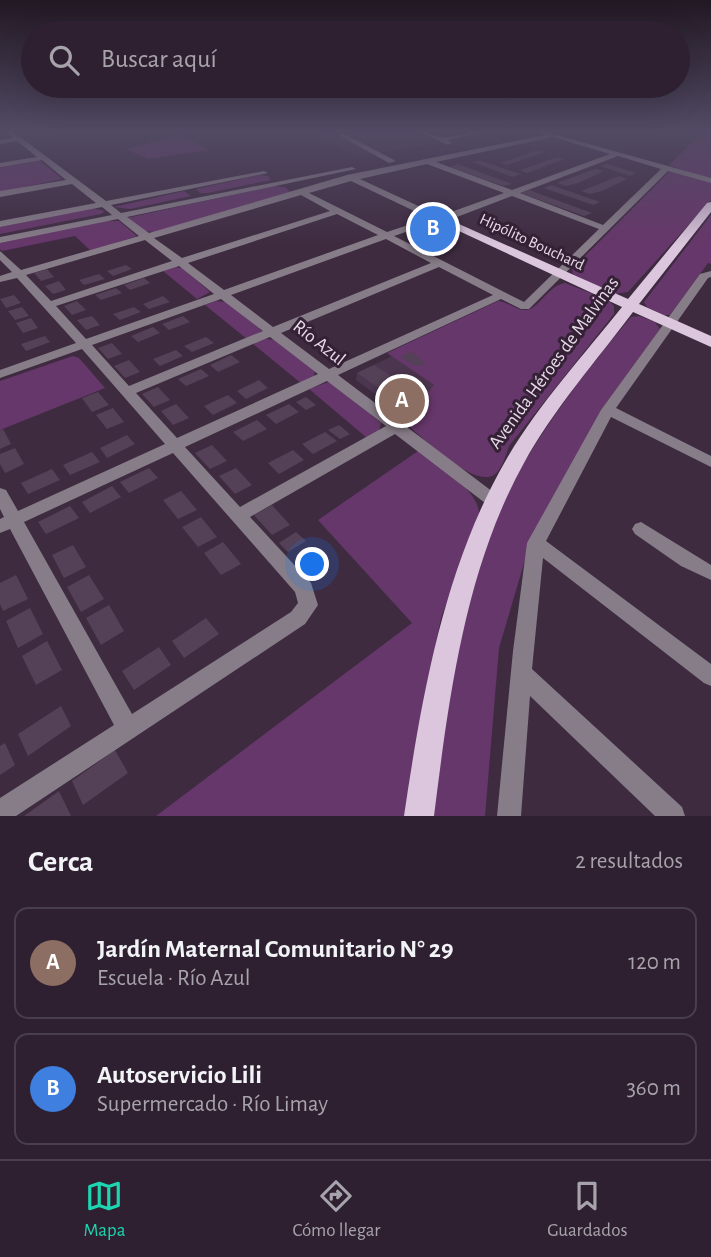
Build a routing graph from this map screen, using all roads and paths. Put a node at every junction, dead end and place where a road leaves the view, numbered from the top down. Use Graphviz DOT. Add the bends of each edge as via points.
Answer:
graph roads {
  1 [pos="57,169"];
  2 [pos="353,169"];
  3 [pos="394,169"];
  4 [pos="447,169"];
  5 [pos="570,169"];
  6 [pos="665,169"];
  7 [pos="674,169"];
  8 [pos="339,172"];
  9 [pos="264,173"];
  10 [pos="351,178"];
  11 [pos="72,181"];
  12 [pos="711,181"];
  13 [pos="282,183"];
  14 [pos="301,192"];
  15 [pos="508,192"];
  16 [pos="0,194"];
  17 [pos="102,204"];
  18 [pos="711,205"];
  19 [pos="338,211"];
  20 [pos="118,216"];
  21 [pos="437,218"];
  22 [pos="0,225"];
  23 [pos="604,228"];
  24 [pos="145,236"];
  25 [pos="386,236"];
  26 [pos="0,240"];
  27 [pos="0,254"];
  28 [pos="181,262"];
  29 [pos="439,263"];
  30 [pos="20,273"];
  31 [pos="561,274"];
  32 [pos="711,274"];
  33 [pos="0,279"];
  34 [pos="222,294"];
  35 [pos="500,295"];
  36 [pos="49,305"];
  37 [pos="629,305"];
  38 [pos="670,324"];
  39 [pos="273,332"];
  40 [pos="711,342"];
  41 [pos="83,344"];
  42 [pos="0,374"];
  43 [pos="328,375"];
  44 [pos="126,392"];
  45 [pos="608,410"];
  46 [pos="397,426"];
  47 [pos="175,447"];
  48 [pos="711,462"];
  49 [pos="0,494"];
  50 [pos="495,502"];
  51 [pos="238,516"];
  52 [pos="7,522"];
  53 [pos="641,529"];
  54 [pos="536,543"];
  55 [pos="711,573"];
  56 [pos="522,674"];
  57 [pos="711,676"];
  58 [pos="127,727"];
  59 [pos="0,812"];
  60 [pos="419,816"];
  61 [pos="509,816"];
  62 [pos="673,816"];
  1 -- 11 [label="street, Río Azul"];
  2 -- 8 [label="street"];
  3 -- 10 [label="street"];
  4 -- 15 [label="street"];
  5 -- 15 [label="street"];
  6 -- 23 [label="street"];
  7 -- 12 [label="street"];
  8 -- 10 [label="street, Hipólito Bouchard"];
  8 -- 13 [label="street"];
  9 -- 17 [label="street"];
  10 -- 14 [label="street"];
  10 -- 21 [label="street, Hipólito Bouchard"];
  11 -- 16 [label="street"];
  11 -- 17 [label="street, Río Azul"];
  13 -- 14 [label="street"];
  13 -- 20 [label="street"];
  14 -- 19 [label="street"];
  14 -- 24 [label="street"];
  15 -- 21 [label="street"];
  15 -- 23 [label="street"];
  17 -- 20 [label="street, Río Azul"];
  17 -- 22 [label="street"];
  18 -- 37 [label="main road, Avenida Héroes de Malvinas"];
  19 -- 25 [label="street"];
  19 -- 28 [label="street"];
  20 -- 24 [label="street, Río Azul"];
  20 -- 26 [label="street"];
  21 -- 25 [label="street"];
  21 -- 31 [label="main road, Hipólito Bouchard"];
  23 -- 31 [label="street"];
  24 -- 28 [label="street, Río Azul"];
  24 -- 30 [label="street"];
  25 -- 29 [label="street"];
  25 -- 34 [label="street"];
  27 -- 30 [label="street"];
  28 -- 34 [label="street, Río Azul"];
  28 -- 36 [label="street"];
  29 -- 35 [label="street"];
  29 -- 39 [label="street"];
  30 -- 33 [label="street"];
  30 -- 36 [label="street"];
  31 -- 35 [label="street" via="525,307"];
  31 -- 37 [label="main road, Hipólito Bouchard"];
  32 -- 38 [label="street" via="704,276"];
  34 -- 39 [label="street, Río Azul"];
  34 -- 41 [label="street"];
  35 -- 43 [label="street"];
  36 -- 41 [label="street"];
  37 -- 38 [label="main road, Hipólito Bouchard"];
  37 -- 50 [label="main road, Avenida Héroes de Malvinas" via="525,444"];
  38 -- 40 [label="main road, Hipólito Bouchard"];
  38 -- 45 [label="street"];
  39 -- 43 [label="street, Río Azul"];
  39 -- 44 [label="street"];
  41 -- 42 [label="street"];
  41 -- 44 [label="street"];
  43 -- 46 [label="street, Río Azul"];
  43 -- 47 [label="street"];
  44 -- 47 [label="street"];
  45 -- 48 [label="street"];
  45 -- 54 [label="street"];
  46 -- 50 [label="street, Río Azul"];
  46 -- 51 [label="street"];
  47 -- 51 [label="street"];
  47 -- 52 [label="street"];
  49 -- 52 [label="street"];
  50 -- 60 [label="main road, Avenida Héroes de Malvinas" via="455,612"];
  51 -- 58 [label="street" via="304,589 308,605 298,618"];
  52 -- 58 [label="street"];
  53 -- 55 [label="street"];
  54 -- 56 [label="street"];
  54 -- 57 [label="street"];
  56 -- 61 [label="street"];
  56 -- 62 [label="street"];
  58 -- 59 [label="street"];
}
